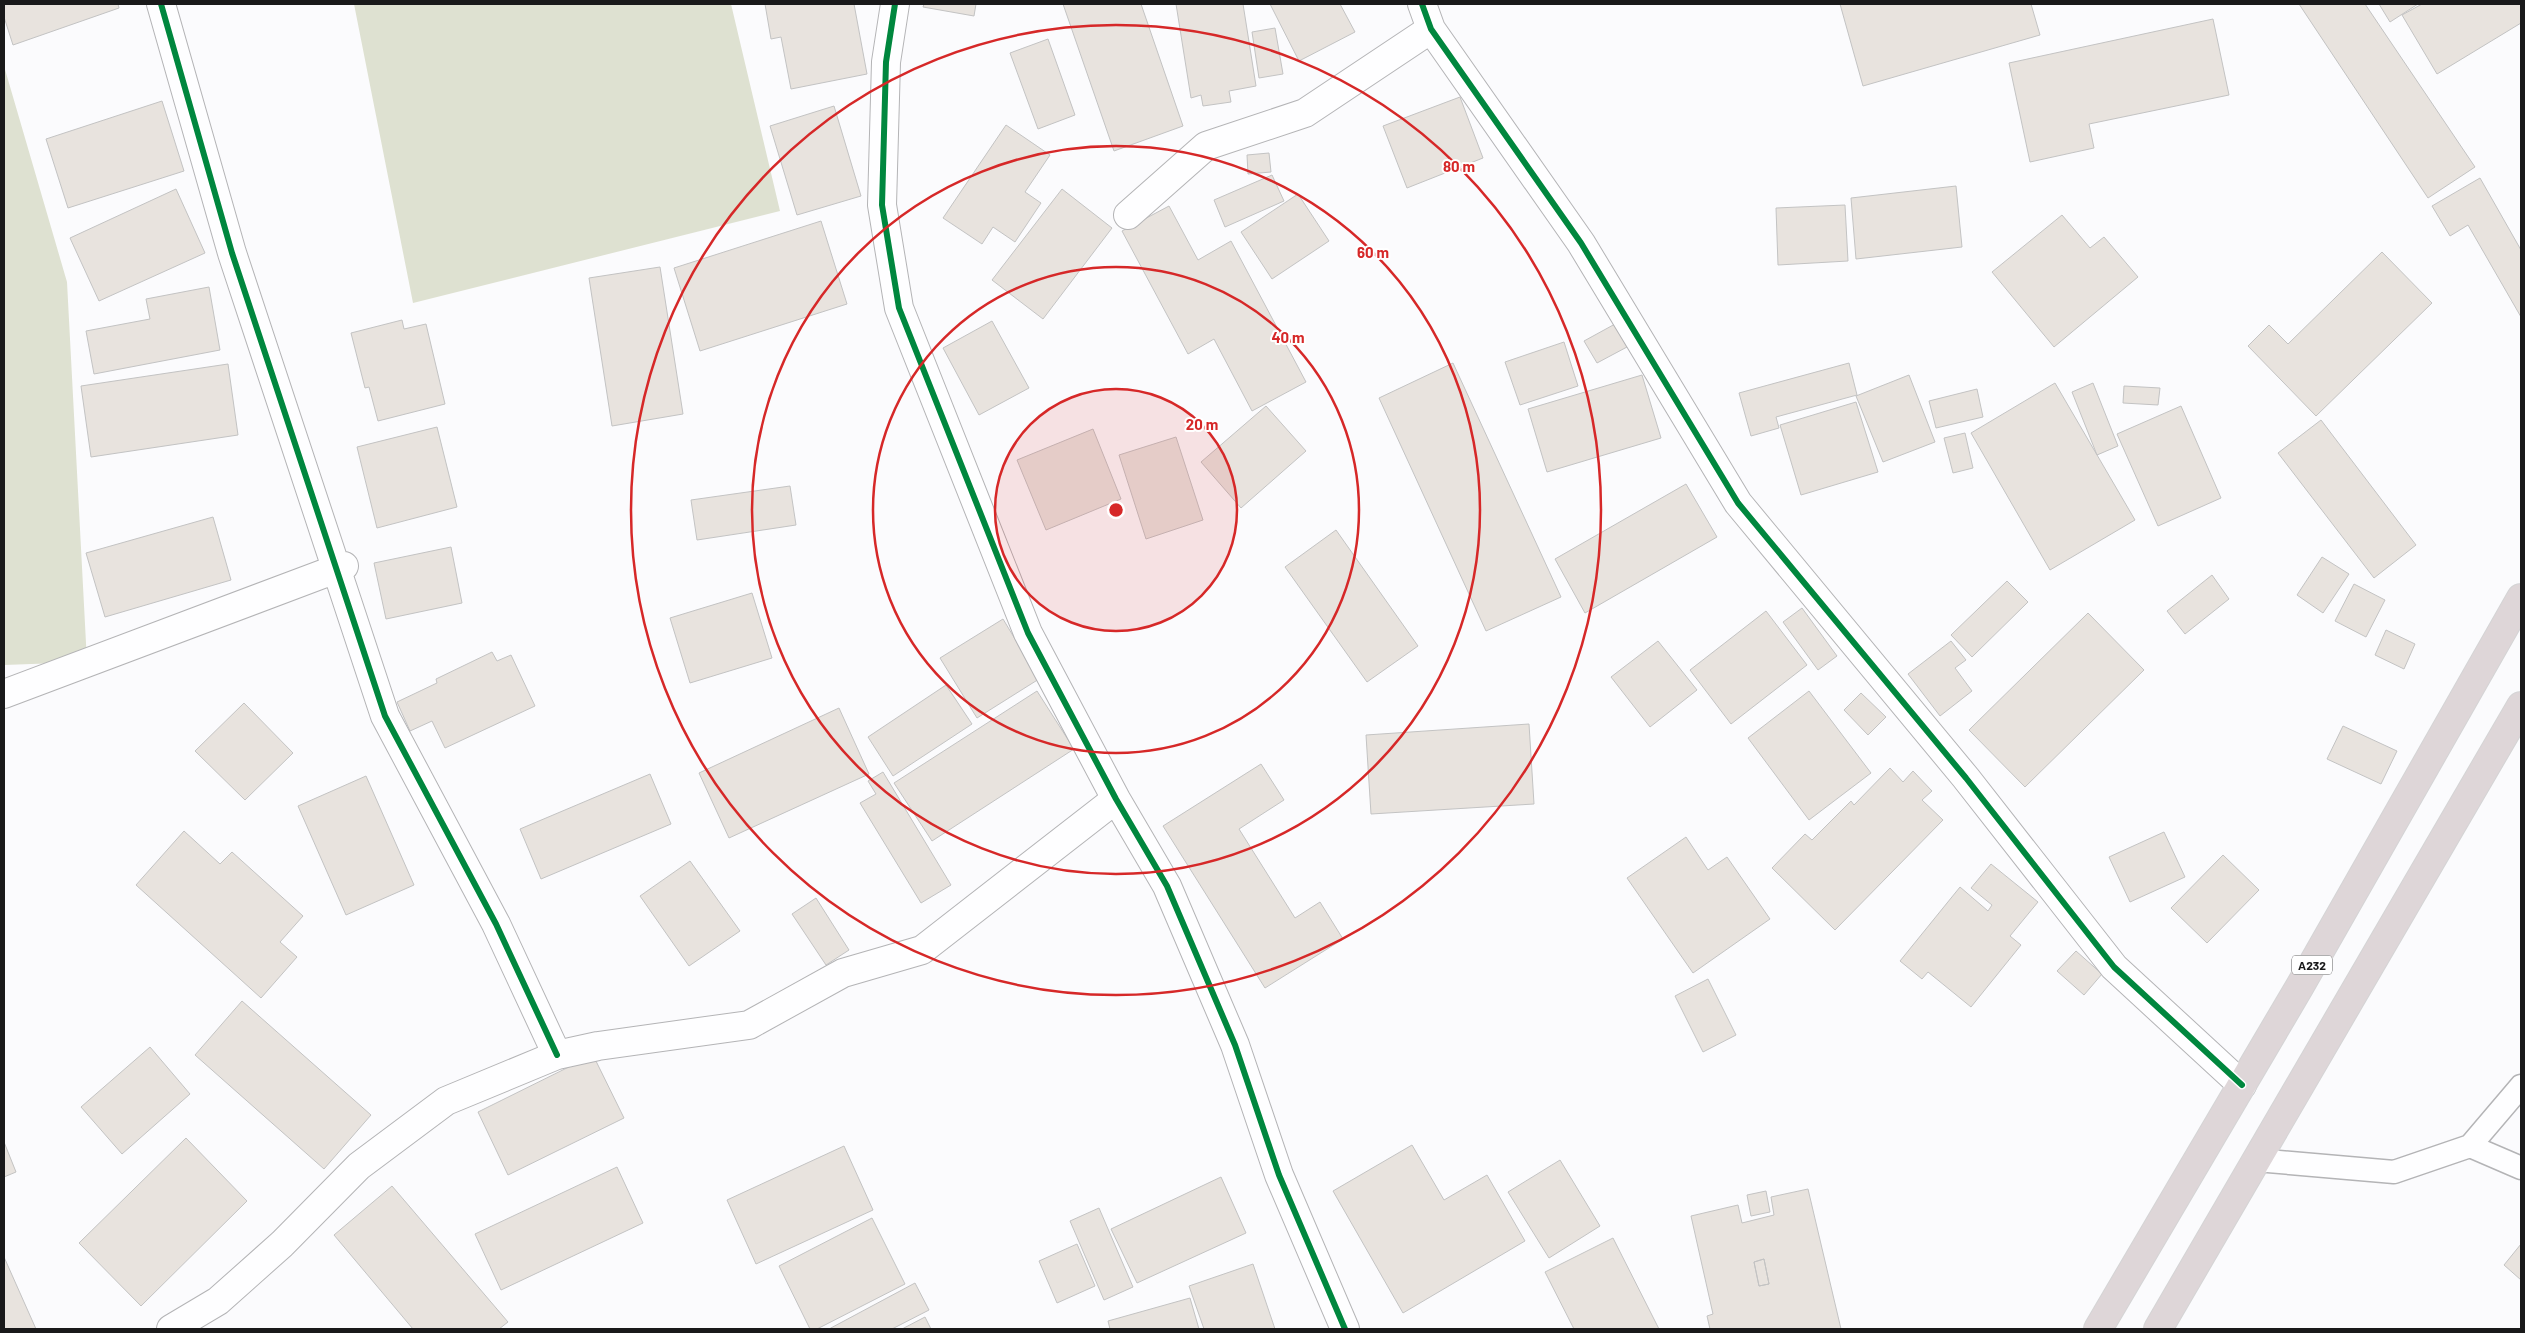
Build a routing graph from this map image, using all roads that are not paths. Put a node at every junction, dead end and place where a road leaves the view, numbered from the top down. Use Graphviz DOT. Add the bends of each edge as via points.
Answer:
graph roads {
  1 [pos="161,4"];
  2 [pos="895,4"];
  3 [pos="1426,16"];
  4 [pos="1128,215"];
  5 [pos="344,566"];
  6 [pos="2521,598"];
  7 [pos="4,694"];
  8 [pos="2521,706"];
  9 [pos="1116,799"];
  10 [pos="557,1055"];
  11 [pos="2242,1086"];
  12 [pos="2521,1086"];
  13 [pos="2470,1146"];
  14 [pos="2256,1160"];
  15 [pos="2521,1168"];
  16 [pos="171,1329"];
  17 [pos="1345,1329"];
  18 [pos="2098,1329"];
  19 [pos="2158,1329"];
  1 -- 10 [label="street" via="232,253 384,716 496,924"];
  2 -- 9 [label="street" via="886,62 882,205 899,308 1028,633"];
  3 -- 4 [label="street" via="1304,113 1206,146"];
  3 -- 11 [label="street" via="1581,243 1738,503 1966,778 2114,966"];
  5 -- 7 [label="street"];
  6 -- 11 [label="highway, A232"];
  8 -- 14 [label="highway"];
  9 -- 10 [label="street" via="922,950 843,973 749,1025 598,1046"];
  9 -- 17 [label="street" via="1171,895 1235,1045 1279,1175"];
  10 -- 16 [label="street" via="446,1101 359,1166 282,1244 218,1301"];
  11 -- 18 [label="highway, A232"];
  12 -- 13 [label="lane"];
  13 -- 14 [label="lane" via="2394,1172"];
  13 -- 15 [label="lane"];
  14 -- 19 [label="highway"];
}
